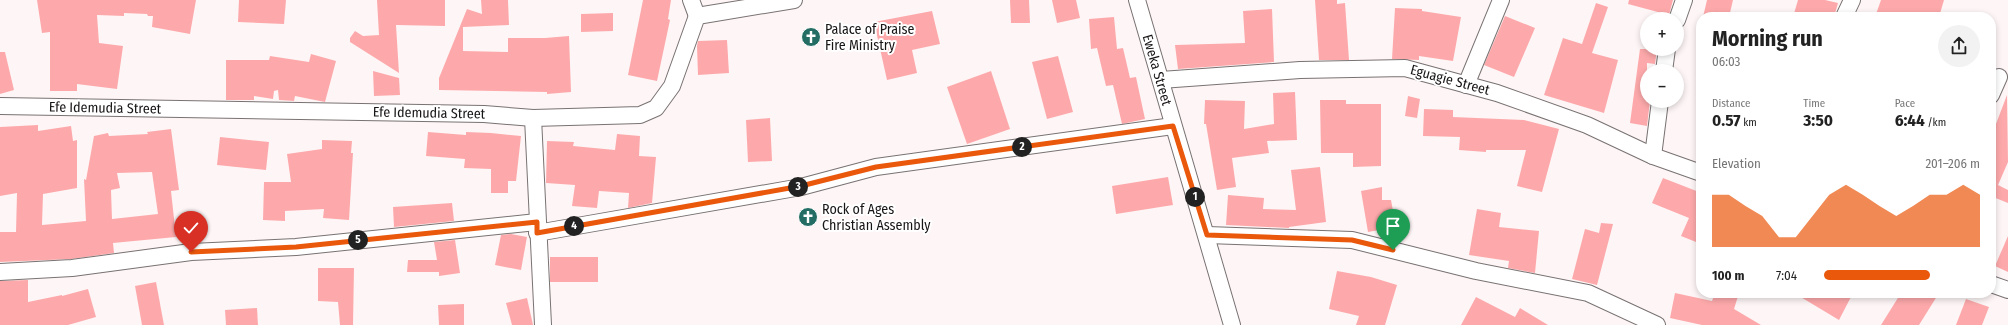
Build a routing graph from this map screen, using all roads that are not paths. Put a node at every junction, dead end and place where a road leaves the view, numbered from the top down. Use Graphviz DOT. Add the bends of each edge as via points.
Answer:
graph roads {
  1 [pos="691,0"];
  2 [pos="794,0"];
  3 [pos="1137,0"];
  4 [pos="1501,0"];
  5 [pos="1684,0"];
  6 [pos="1852,0"];
  7 [pos="1680,12"];
  8 [pos="1846,12"];
  9 [pos="697,16"];
  10 [pos="1161,80"];
  11 [pos="1466,85"];
  12 [pos="0,106"];
  13 [pos="1659,108"];
  14 [pos="533,118"];
  15 [pos="1173,126"];
  16 [pos="1653,156"];
  17 [pos="1696,171"];
  18 [pos="537,227"];
  19 [pos="1207,235"];
  20 [pos="0,272"];
  21 [pos="1996,286"];
  22 [pos="2008,290"];
  23 [pos="543,325"];
  24 [pos="1232,325"];
  25 [pos="1657,325"];
  1 -- 9 [label="street"];
  2 -- 9 [label="street"];
  3 -- 10 [label="street, Eweka Street"];
  4 -- 11 [label="street"];
  5 -- 7 [label="street"];
  6 -- 8 [label="street"];
  9 -- 14 [label="street, Efe Idemudia Street" via="672,86 656,108 640,115"];
  10 -- 11 [label="street, Eguagie Street" via="1300,70 1405,68"];
  10 -- 15 [label="street, Eweka Street"];
  11 -- 16 [label="street, Eguagie Street" via="1497,93 1587,125"];
  12 -- 14 [label="street, Efe Idemudia Street" via="484,114"];
  13 -- 16 [label="street"];
  14 -- 18 [label="street"];
  15 -- 18 [label="street" via="876,167 801,186"];
  15 -- 19 [label="street, Eweka Street"];
  16 -- 17 [label="street, Eguagie Street"];
  18 -- 20 [label="street" via="296,247 191,252 72,268"];
  18 -- 23 [label="street"];
  19 -- 24 [label="street, Eweka Street"];
  19 -- 25 [label="street" via="1352,240 1476,271 1588,293"];
  21 -- 22 [label="street"];
}
